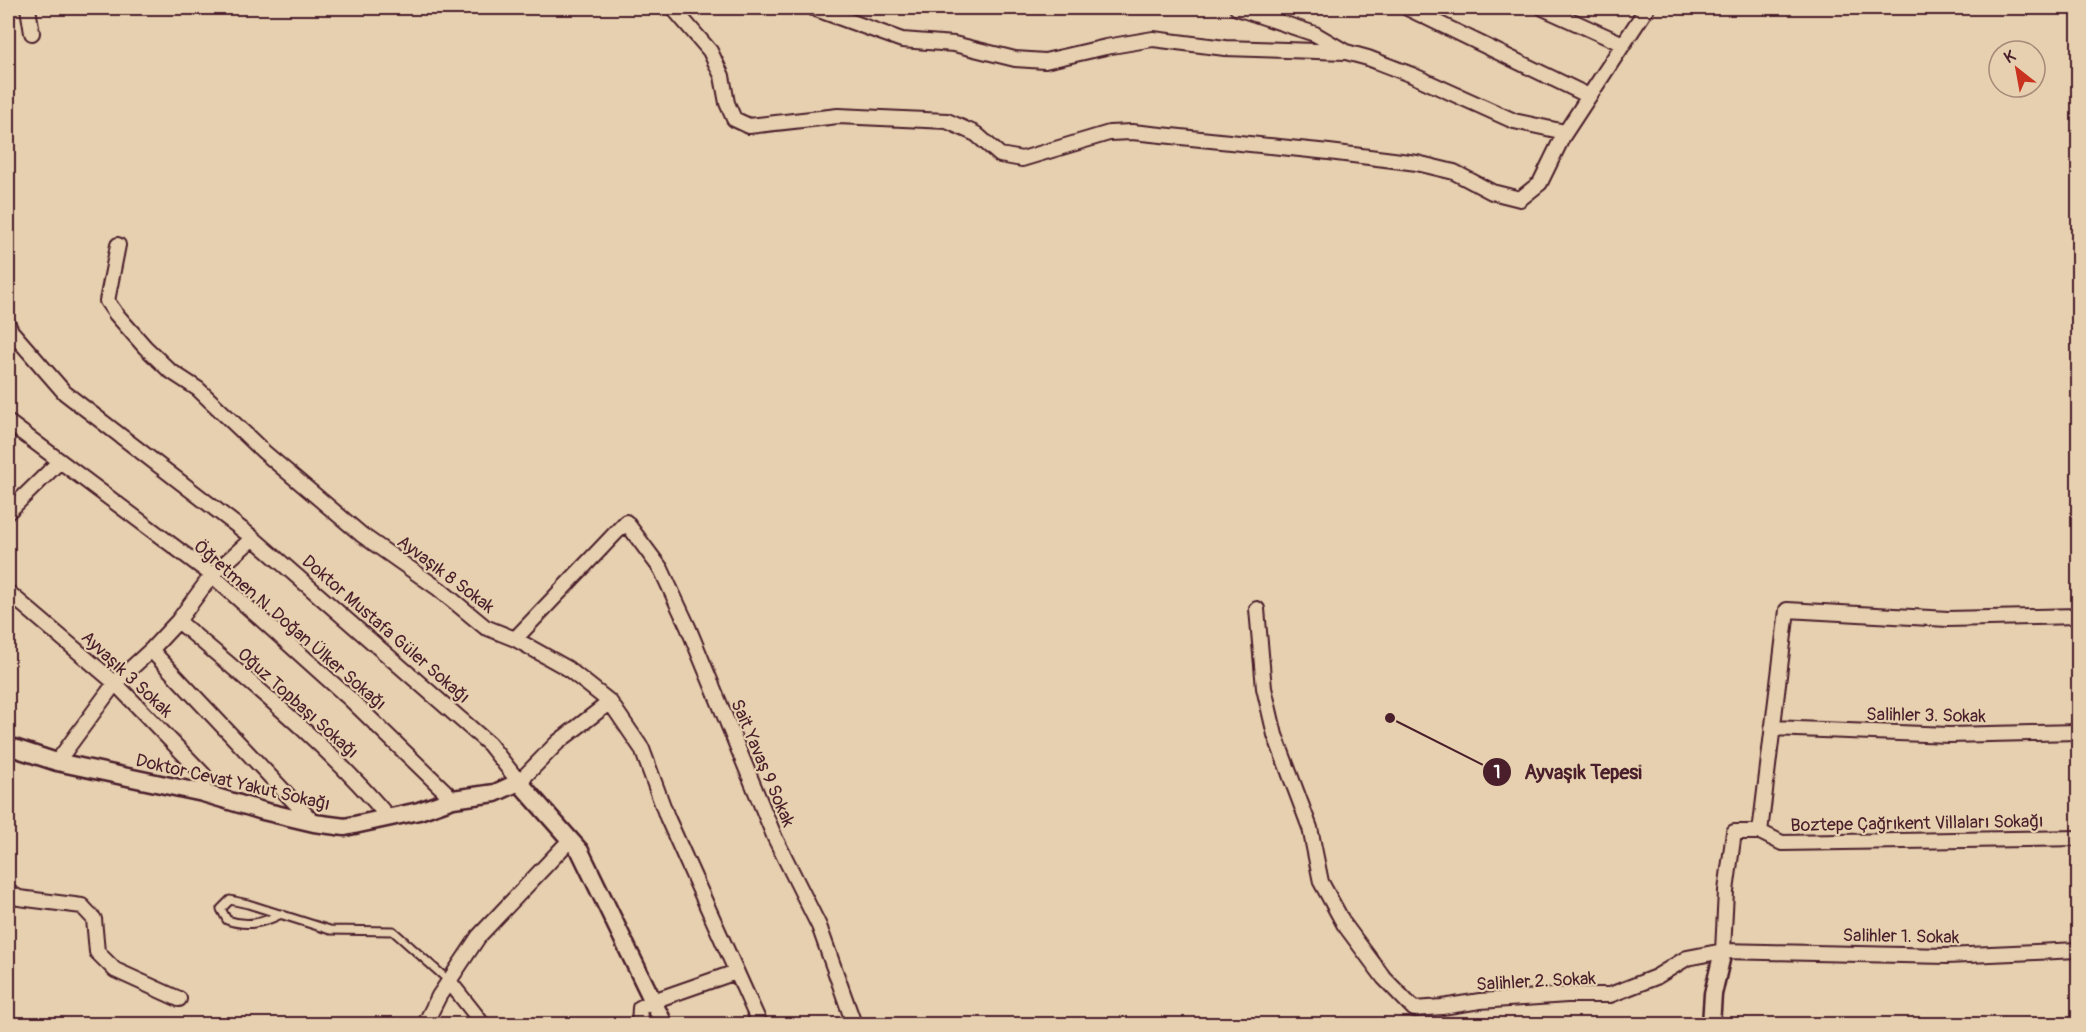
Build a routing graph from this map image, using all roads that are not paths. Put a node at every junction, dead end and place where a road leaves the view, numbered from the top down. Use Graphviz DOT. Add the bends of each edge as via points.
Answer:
graph roads {
  1 [pos="27,8"];
  2 [pos="673,8"];
  3 [pos="822,8"];
  4 [pos="1237,8"];
  5 [pos="1407,8"];
  6 [pos="1543,8"];
  7 [pos="1647,8"];
  8 [pos="32,33"];
  9 [pos="1623,44"];
  10 [pos="1346,52"];
  11 [pos="1589,96"];
  12 [pos="1565,132"];
  13 [pos="118,245"];
  14 [pos="8,324"];
  15 [pos="8,422"];
  16 [pos="59,462"];
  17 [pos="8,512"];
  18 [pos="253,538"];
  19 [pos="212,575"];
  20 [pos="8,592"];
  21 [pos="1257,609"];
  22 [pos="2079,616"];
  23 [pos="178,621"];
  24 [pos="515,639"];
  25 [pos="151,650"];
  26 [pos="115,683"];
  27 [pos="610,702"];
  28 [pos="1773,728"];
  29 [pos="2079,732"];
  30 [pos="8,746"];
  31 [pos="57,762"];
  32 [pos="519,782"];
  33 [pos="203,793"];
  34 [pos="453,799"];
  35 [pos="388,818"];
  36 [pos="314,823"];
  37 [pos="1760,832"];
  38 [pos="2079,838"];
  39 [pos="570,840"];
  40 [pos="8,892"];
  41 [pos="281,914"];
  42 [pos="2079,950"];
  43 [pos="1723,951"];
  44 [pos="736,972"];
  45 [pos="449,981"];
  46 [pos="179,999"];
  47 [pos="653,1001"];
  48 [pos="425,1024"];
  49 [pos="482,1024"];
  50 [pos="639,1024"];
  51 [pos="664,1024"];
  52 [pos="760,1024"];
  53 [pos="854,1024"];
  54 [pos="1711,1024"];
  1 -- 8 [label="street"];
  2 -- 12 [label="street" via="710,51 734,119 749,126 838,116 948,121 976,134 1000,155 1022,159 1108,133 1132,132 1417,163 1454,172 1492,192 1520,199 1540,183"];
  3 -- 10 [label="street" via="902,40 954,44 1015,59 1045,61 1153,39 1225,48"];
  4 -- 10 [label="street" via="1315,34"];
  5 -- 11 [label="street"];
  6 -- 9 [label="street"];
  7 -- 9 [label="street"];
  9 -- 11 [label="street"];
  10 -- 12 [label="street" via="1412,75 1514,121"];
  11 -- 12 [label="street"];
  13 -- 24 [label="street, Ayvaşık 8 Sokak" via="107,301 145,347 169,370 198,389 362,536 439,589 485,627"];
  14 -- 18 [label="street, Doktor Mustafa Güler Sokağı" via="65,393"];
  15 -- 16 [label="street, Öğretmen N. Doğan Ülker Sokağı"];
  16 -- 17 [label="street"];
  16 -- 19 [label="street, Öğretmen N. Doğan Ülker Sokağı"];
  18 -- 19 [label="street"];
  18 -- 32 [label="street, Doktor Mustafa Güler Sokağı" via="489,744"];
  19 -- 23 [label="street"];
  19 -- 34 [label="street, Öğretmen N. Doğan Ülker Sokağı" via="349,698"];
  20 -- 26 [label="street, Ayvaşık 3 Sokak"];
  21 -- 43 [label="street, Salihler 2. Sokak" via="1264,688 1275,735 1310,828 1321,882 1344,924 1384,978 1414,1009 1567,994 1610,995 1656,977 1687,957"];
  22 -- 28 [label="street" via="1948,619 1787,610"];
  23 -- 25 [label="street"];
  23 -- 35 [label="street, Oğuz Topbaşı Sokağı" via="355,779"];
  24 -- 27 [label="street, Ayvaşık 8 Sokak" via="567,668"];
  24 -- 53 [label="street, Sait Yavaş 9 Sokak" via="626,522 662,569 775,838 819,926"];
  25 -- 26 [label="street"];
  25 -- 36 [label="street"];
  26 -- 31 [label="street"];
  26 -- 33 [label="street, Ayvaşık 3 Sokak" via="204,775"];
  27 -- 32 [label="street" via="558,742"];
  27 -- 44 [label="street, Ayvaşık 8 Sokak" via="642,749"];
  28 -- 29 [label="street, Salihler 3. Sokak" via="1949,735"];
  28 -- 37 [label="street"];
  30 -- 31 [label="street, Doktor Cevat Yakut Sokağı"];
  31 -- 33 [label="street, Doktor Cevat Yakut Sokağı"];
  32 -- 34 [label="street, Doktor Cevat Yakut Sokağı" via="495,793"];
  32 -- 39 [label="street, Doktor Mustafa Güler Sokağı"];
  33 -- 36 [label="street, Doktor Cevat Yakut Sokağı"];
  34 -- 35 [label="street, Doktor Cevat Yakut Sokağı"];
  35 -- 36 [label="street, Doktor Cevat Yakut Sokağı" via="345,827"];
  37 -- 38 [label="street, Boztepe Çağrıkent Villaları Sokağı" via="1782,843"];
  37 -- 43 [label="street" via="1734,832"];
  39 -- 45 [label="street" via="479,936"];
  39 -- 47 [label="street, Doktor Mustafa Güler Sokağı" via="580,850"];
  40 -- 46 [label="street" via="19,898 82,906 94,920 97,952 116,970"];
  41 -- 41 [label="lane" via="231,900 221,909 227,920 241,925 268,921"];
  41 -- 45 [label="lane" via="330,930 393,931"];
  42 -- 43 [label="street, Salihler 1. Sokak" via="1946,956"];
  43 -- 54 [label="street"];
  44 -- 47 [label="street"];
  44 -- 52 [label="street, Ayvaşık 8 Sokak"];
  45 -- 48 [label="street"];
  45 -- 49 [label="street"];
  47 -- 50 [label="street" via="640,1008"];
  47 -- 51 [label="street, Doktor Mustafa Güler Sokağı"];
}
